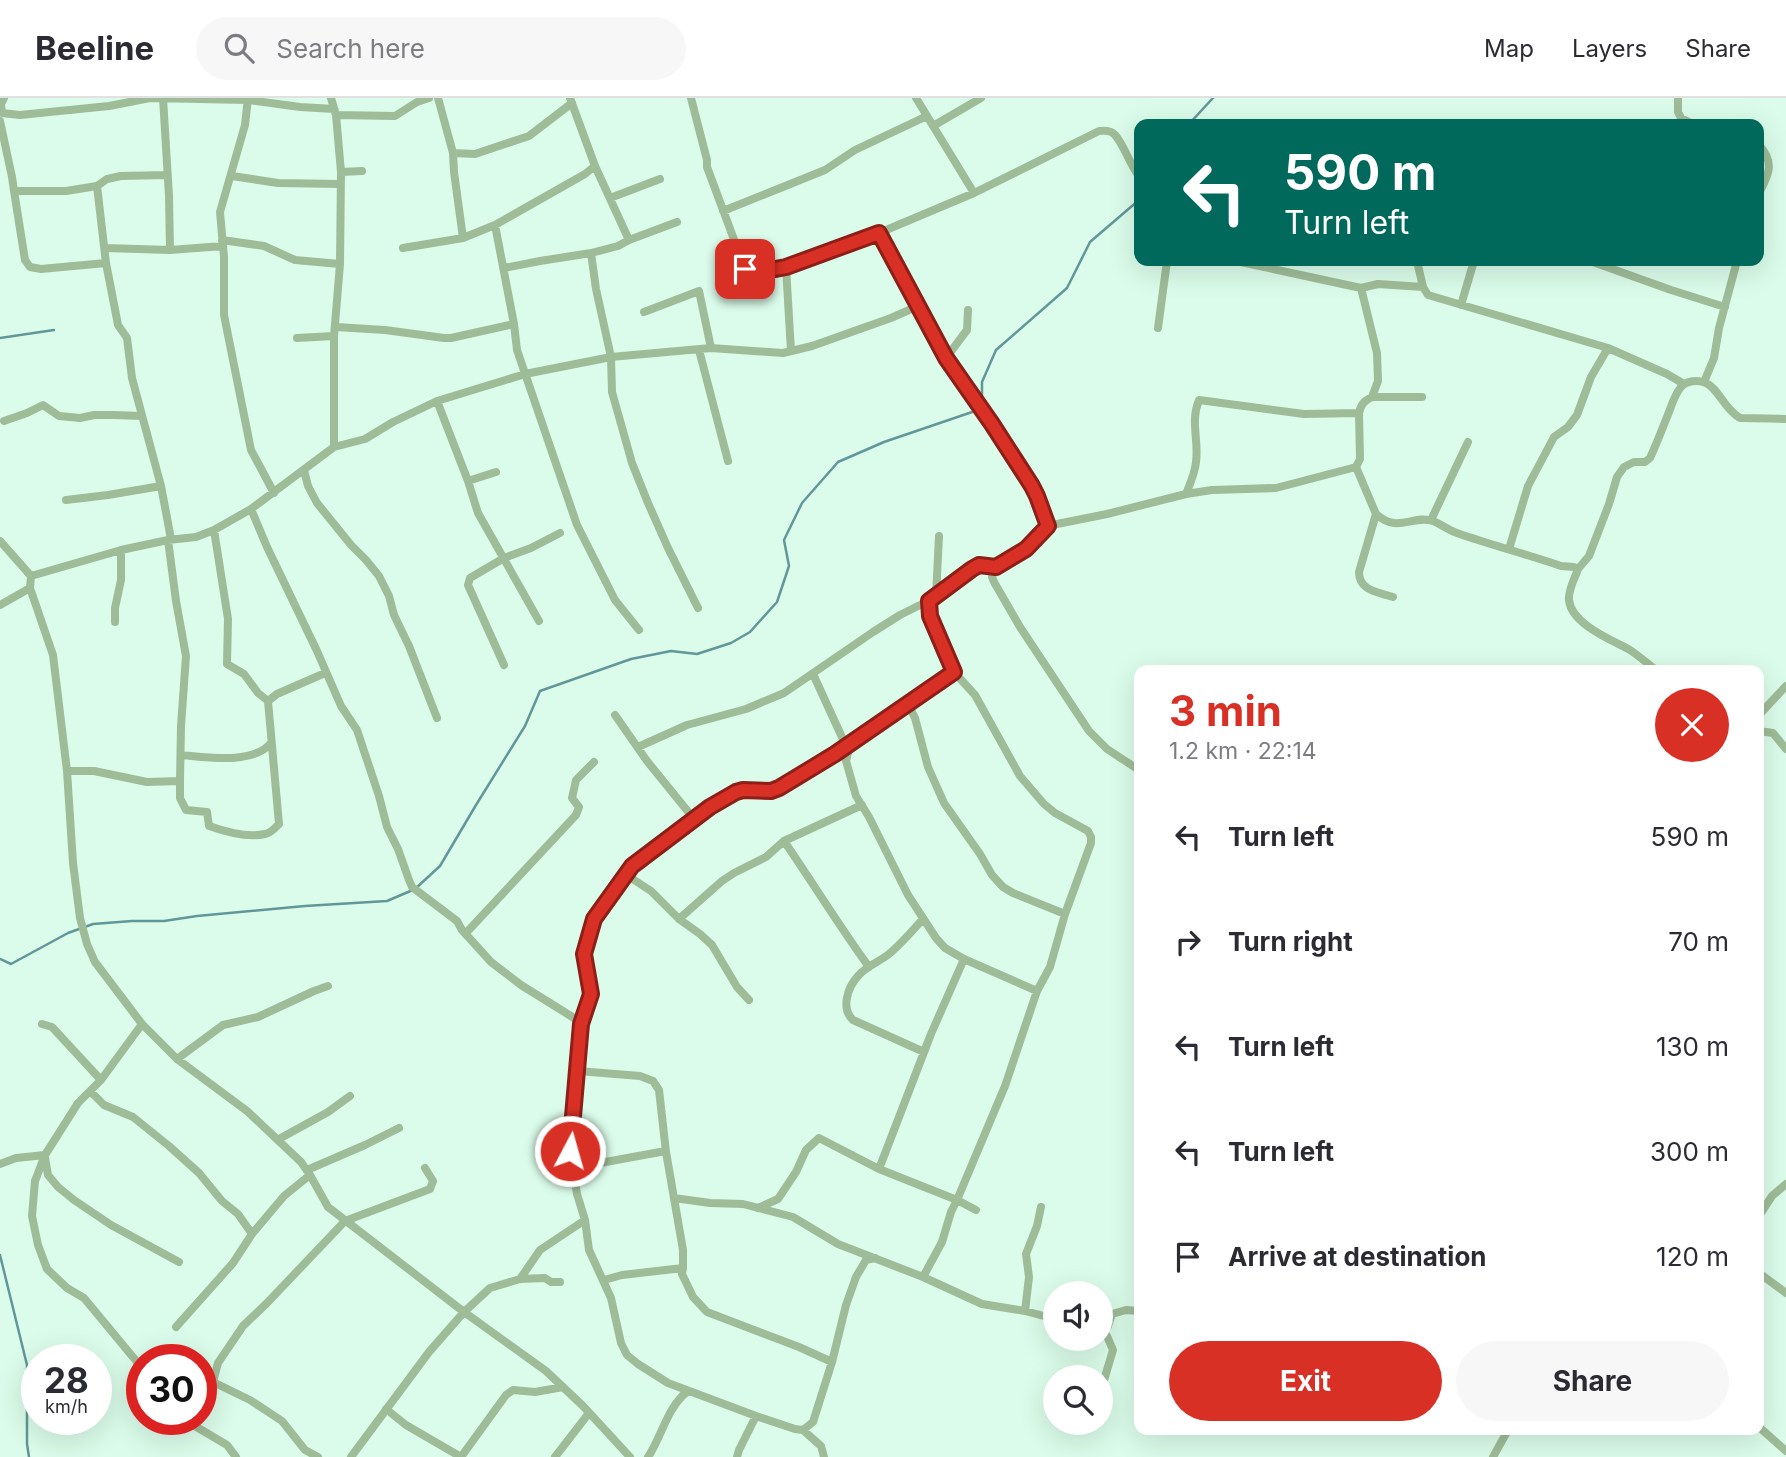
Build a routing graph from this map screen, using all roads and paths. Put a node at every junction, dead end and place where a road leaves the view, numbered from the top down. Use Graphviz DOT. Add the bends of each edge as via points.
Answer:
graph roads {
  1 [pos="4,98"];
  2 [pos="166,98"];
  3 [pos="331,98"];
  4 [pos="429,98"];
  5 [pos="438,98"];
  6 [pos="691,98"];
  7 [pos="916,98"];
  8 [pos="1678,98"];
  9 [pos="248,99"];
  10 [pos="976,99"];
  11 [pos="571,101"];
  12 [pos="108,102"];
  13 [pos="335,112"];
  14 [pos="927,116"];
  15 [pos="1683,119"];
  16 [pos="0,121"];
  17 [pos="933,126"];
  18 [pos="1764,151"];
  19 [pos="453,153"];
  20 [pos="595,166"];
  21 [pos="1134,169"];
  22 [pos="341,172"];
  23 [pos="362,172"];
  24 [pos="167,175"];
  25 [pos="232,176"];
  26 [pos="660,179"];
  27 [pos="1764,182"];
  28 [pos="340,184"];
  29 [pos="97,186"];
  30 [pos="14,191"];
  31 [pos="974,193"];
  32 [pos="610,198"];
  33 [pos="723,211"];
  34 [pos="677,222"];
  35 [pos="495,225"];
  36 [pos="879,233"];
  37 [pos="463,238"];
  38 [pos="629,240"];
  39 [pos="223,243"];
  40 [pos="105,248"];
  41 [pos="403,248"];
  42 [pos="170,250"];
  43 [pos="591,253"];
  44 [pos="106,263"];
  45 [pos="340,264"];
  46 [pos="1166,266"];
  47 [pos="1259,266"];
  48 [pos="1419,266"];
  49 [pos="1473,266"];
  50 [pos="1604,266"];
  51 [pos="1736,266"];
  52 [pos="786,267"];
  53 [pos="503,268"];
  54 [pos="1423,287"];
  55 [pos="1361,288"];
  56 [pos="1461,305"];
  57 [pos="918,306"];
  58 [pos="1725,307"];
  59 [pos="968,310"];
  60 [pos="644,312"];
  61 [pos="514,324"];
  62 [pos="1158,328"];
  63 [pos="335,331"];
  64 [pos="297,338"];
  65 [pos="711,348"];
  66 [pos="1608,348"];
  67 [pos="699,350"];
  68 [pos="791,351"];
  69 [pos="611,356"];
  70 [pos="946,358"];
  71 [pos="525,374"];
  72 [pos="1704,382"];
  73 [pos="1684,384"];
  74 [pos="1372,397"];
  75 [pos="1422,397"];
  76 [pos="437,401"];
  77 [pos="1359,412"];
  78 [pos="142,416"];
  79 [pos="1786,419"];
  80 [pos="4,421"];
  81 [pos="1468,442"];
  82 [pos="334,447"];
  83 [pos="728,461"];
  84 [pos="1356,467"];
  85 [pos="304,470"];
  86 [pos="496,472"];
  87 [pos="468,481"];
  88 [pos="161,486"];
  89 [pos="274,493"];
  90 [pos="1186,494"];
  91 [pos="66,500"];
  92 [pos="251,509"];
  93 [pos="1376,514"];
  94 [pos="1431,520"];
  95 [pos="1048,526"];
  96 [pos="214,530"];
  97 [pos="560,533"];
  98 [pos="939,536"];
  99 [pos="170,540"];
  100 [pos="0,541"];
  101 [pos="1509,549"];
  102 [pos="121,550"];
  103 [pos="504,558"];
  104 [pos="996,567"];
  105 [pos="1578,569"];
  106 [pos="31,576"];
  107 [pos="30,588"];
  108 [pos="1393,597"];
  109 [pos="932,599"];
  110 [pos="0,605"];
  111 [pos="698,608"];
  112 [pos="539,621"];
  113 [pos="115,622"];
  114 [pos="639,630"];
  115 [pos="503,665"];
  116 [pos="1650,665"];
  117 [pos="954,672"];
  118 [pos="325,673"];
  119 [pos="813,674"];
  120 [pos="1786,686"];
  121 [pos="268,701"];
  122 [pos="908,704"];
  123 [pos="1764,710"];
  124 [pos="615,715"];
  125 [pos="437,718"];
  126 [pos="1764,732"];
  127 [pos="271,743"];
  128 [pos="848,745"];
  129 [pos="638,747"];
  130 [pos="1786,749"];
  131 [pos="835,754"];
  132 [pos="181,755"];
  133 [pos="846,761"];
  134 [pos="593,762"];
  135 [pos="1134,767"];
  136 [pos="67,771"];
  137 [pos="180,781"];
  138 [pos="862,806"];
  139 [pos="694,819"];
  140 [pos="784,841"];
  141 [pos="625,874"];
  142 [pos="1065,914"];
  143 [pos="679,919"];
  144 [pos="923,919"];
  145 [pos="466,933"];
  146 [pos="964,958"];
  147 [pos="869,967"];
  148 [pos="328,986"];
  149 [pos="1037,991"];
  150 [pos="750,1000"];
  151 [pos="42,1024"];
  152 [pos="142,1024"];
  153 [pos="581,1024"];
  154 [pos="924,1052"];
  155 [pos="177,1059"];
  156 [pos="578,1071"];
  157 [pos="101,1080"];
  158 [pos="90,1091"];
  159 [pos="351,1096"];
  160 [pos="399,1128"];
  161 [pos="279,1139"];
  162 [pos="666,1152"];
  163 [pos="45,1155"];
  164 [pos="0,1164"];
  165 [pos="425,1168"];
  166 [pos="573,1168"];
  167 [pos="879,1169"];
  168 [pos="309,1172"];
  169 [pos="1786,1184"];
  170 [pos="674,1198"];
  171 [pos="957,1200"];
  172 [pos="1041,1207"];
  173 [pos="758,1208"];
  174 [pos="1764,1208"];
  175 [pos="976,1210"];
  176 [pos="585,1220"];
  177 [pos="345,1221"];
  178 [pos="252,1234"];
  179 [pos="870,1259"];
  180 [pos="179,1262"];
  181 [pos="683,1268"];
  182 [pos="923,1277"];
  183 [pos="1764,1277"];
  184 [pos="520,1279"];
  185 [pos="604,1280"];
  186 [pos="560,1282"];
  187 [pos="1786,1293"];
  188 [pos="1025,1311"];
  189 [pos="1134,1311"];
  190 [pos="464,1312"];
  191 [pos="1113,1314"];
  192 [pos="1043,1316"];
  193 [pos="176,1327"];
  194 [pos="126,1349"];
  195 [pos="832,1362"];
  196 [pos="217,1367"];
  197 [pos="217,1384"];
  198 [pos="564,1387"];
  199 [pos="684,1389"];
  200 [pos="386,1409"];
  201 [pos="589,1413"];
  202 [pos="756,1416"];
  203 [pos="803,1430"];
  204 [pos="1764,1431"];
  205 [pos="210,1435"];
  206 [pos="1505,1435"];
  207 [pos="1786,1451"];
  208 [pos="236,1457"];
  209 [pos="318,1457"];
  210 [pos="351,1457"];
  211 [pos="461,1457"];
  212 [pos="555,1457"];
  213 [pos="629,1457"];
  214 [pos="647,1457"];
  215 [pos="737,1457"];
  216 [pos="824,1457"];
  217 [pos="1493,1457"];
  1 -- 12 [label="street" via="2,113 13,115"];
  2 -- 9 [label="street"];
  2 -- 12 [label="street"];
  2 -- 24 [label="street"];
  3 -- 13 [label="street"];
  4 -- 13 [label="street" via="395,116"];
  5 -- 19 [label="street"];
  6 -- 33 [label="street"];
  7 -- 14 [label="street"];
  8 -- 15 [label="street"];
  9 -- 13 [label="street"];
  9 -- 25 [label="street"];
  10 -- 17 [label="street"];
  11 -- 19 [label="street" via="529,136 475,154"];
  11 -- 20 [label="street"];
  13 -- 22 [label="street"];
  14 -- 17 [label="street"];
  14 -- 33 [label="street" via="855,150 825,170"];
  16 -- 30 [label="street"];
  17 -- 31 [label="street"];
  18 -- 27 [label="street" via="1769,165"];
  19 -- 37 [label="street"];
  20 -- 32 [label="street"];
  20 -- 35 [label="street"];
  21 -- 31 [label="street" via="1118,137 1099,131"];
  22 -- 23 [label="street"];
  22 -- 28 [label="street"];
  24 -- 29 [label="street" via="121,176"];
  24 -- 42 [label="street"];
  25 -- 28 [label="street" via="278,183"];
  25 -- 39 [label="street" via="220,212"];
  26 -- 32 [label="street"];
  28 -- 45 [label="street"];
  29 -- 30 [label="street"];
  29 -- 40 [label="street"];
  30 -- 44 [label="street" via="30,267"];
  31 -- 36 [label="street"];
  32 -- 38 [label="street"];
  33 -- 52 [label="street" via="748,273"];
  34 -- 38 [label="street"];
  35 -- 37 [label="street"];
  35 -- 53 [label="street"];
  36 -- 52 [label="street"];
  36 -- 57 [label="street"];
  37 -- 41 [label="street"];
  38 -- 43 [label="street"];
  39 -- 42 [label="street"];
  39 -- 45 [label="street" via="264,246 295,260"];
  39 -- 89 [label="street" via="224,315 251,450"];
  40 -- 42 [label="street"];
  40 -- 44 [label="street"];
  43 -- 53 [label="street"];
  43 -- 69 [label="street"];
  44 -- 78 [label="street"];
  45 -- 63 [label="street"];
  46 -- 62 [label="street"];
  47 -- 55 [label="street"];
  48 -- 54 [label="street"];
  49 -- 56 [label="street"];
  50 -- 58 [label="street"];
  51 -- 58 [label="street"];
  52 -- 68 [label="street"];
  53 -- 61 [label="street"];
  54 -- 55 [label="street" via="1378,284"];
  54 -- 56 [label="street" via="1428,295"];
  55 -- 74 [label="street" via="1377,352 1378,381"];
  56 -- 66 [label="street"];
  57 -- 68 [label="street"];
  57 -- 70 [label="street"];
  58 -- 72 [label="street"];
  59 -- 70 [label="street" via="967,330"];
  60 -- 65 [label="street" via="699,291"];
  61 -- 63 [label="street" via="452,338 385,330"];
  61 -- 71 [label="street"];
  63 -- 64 [label="street"];
  63 -- 82 [label="street"];
  65 -- 67 [label="street"];
  65 -- 68 [label="street"];
  66 -- 73 [label="street"];
  66 -- 101 [label="street" via="1577,415 1554,438 1528,486"];
  67 -- 69 [label="street"];
  67 -- 83 [label="street"];
  69 -- 71 [label="street"];
  69 -- 111 [label="street" via="612,392 632,463"];
  70 -- 95 [label="street" via="1032,486"];
  71 -- 76 [label="street"];
  71 -- 114 [label="street" via="577,525 615,600"];
  72 -- 73 [label="street"];
  72 -- 79 [label="street" via="1740,418"];
  73 -- 105 [label="street" via="1650,458 1624,467 1617,477 1589,556"];
  74 -- 75 [label="street"];
  74 -- 77 [label="street"];
  76 -- 82 [label="street" via="365,439"];
  76 -- 87 [label="street"];
  77 -- 84 [label="street" via="1360,459"];
  77 -- 90 [label="street" via="1304,414 1199,400 1194,412 1196,463"];
  78 -- 80 [label="street" via="60,416 41,405"];
  78 -- 88 [label="street"];
  81 -- 94 [label="street"];
  82 -- 85 [label="street"];
  84 -- 90 [label="street" via="1276,488"];
  84 -- 93 [label="street"];
  85 -- 89 [label="street"];
  85 -- 125 [label="street" via="317,503 379,576"];
  86 -- 87 [label="street"];
  87 -- 103 [label="street" via="478,513"];
  88 -- 91 [label="street"];
  88 -- 99 [label="street"];
  89 -- 92 [label="street"];
  90 -- 95 [label="street"];
  92 -- 96 [label="street"];
  92 -- 118 [label="street"];
  93 -- 94 [label="street" via="1389,523"];
  93 -- 108 [label="street" via="1359,579 1367,588"];
  94 -- 101 [label="street" via="1458,534"];
  95 -- 104 [label="street" via="1026,549"];
  96 -- 99 [label="street"];
  96 -- 121 [label="street" via="228,619 227,664 244,674"];
  97 -- 103 [label="street"];
  98 -- 109 [label="street"];
  99 -- 102 [label="street"];
  99 -- 132 [label="street" via="186,656"];
  100 -- 106 [label="street"];
  101 -- 105 [label="street"];
  102 -- 106 [label="street"];
  102 -- 113 [label="street"];
  103 -- 112 [label="street"];
  103 -- 115 [label="street" via="470,578 468,585"];
  104 -- 109 [label="street" via="979,565"];
  104 -- 135 [label="street" via="994,582 1089,731"];
  105 -- 116 [label="street" via="1569,594 1576,616"];
  106 -- 107 [label="street"];
  107 -- 110 [label="street"];
  107 -- 136 [label="street" via="53,655"];
  109 -- 117 [label="street" via="930,616"];
  109 -- 119 [label="street" via="873,632"];
  117 -- 122 [label="street"];
  117 -- 142 [label="street" via="975,695 1032,791 1091,837"];
  118 -- 121 [label="street"];
  118 -- 145 [label="street" via="357,730 387,827 412,887"];
  119 -- 128 [label="street"];
  119 -- 129 [label="street" via="783,694 688,724"];
  120 -- 123 [label="street"];
  121 -- 127 [label="street"];
  122 -- 128 [label="street"];
  122 -- 142 [label="street" via="944,803 992,875 1003,887"];
  124 -- 129 [label="street"];
  126 -- 130 [label="street" via="1773,733"];
  127 -- 132 [label="street" via="259,752 229,758"];
  127 -- 137 [label="street" via="279,824 268,834 248,835 209,826 207,812 186,810"];
  128 -- 131 [label="street"];
  128 -- 133 [label="street"];
  129 -- 139 [label="street"];
  131 -- 133 [label="street"];
  131 -- 139 [label="street" via="779,788 736,792"];
  132 -- 137 [label="street"];
  133 -- 138 [label="street"];
  134 -- 145 [label="street" via="576,780 572,798 579,807 576,815"];
  136 -- 137 [label="street" via="94,771 147,782"];
  136 -- 152 [label="street" via="73,863 87,944 95,962"];
  138 -- 140 [label="street"];
  138 -- 144 [label="street"];
  139 -- 141 [label="street"];
  140 -- 143 [label="street" via="766,857 722,881"];
  140 -- 147 [label="street"];
  141 -- 143 [label="street"];
  141 -- 153 [label="street" via="594,919 584,954 591,994"];
  142 -- 149 [label="street" via="1050,967"];
  143 -- 150 [label="street" via="712,946 732,981"];
  144 -- 146 [label="street" via="945,948"];
  144 -- 147 [label="street"];
  145 -- 153 [label="street" via="482,954 511,978"];
  146 -- 149 [label="street"];
  146 -- 154 [label="street"];
  147 -- 154 [label="street" via="852,984 848,1016"];
  148 -- 155 [label="street" via="258,1017 223,1025"];
  149 -- 171 [label="street" via="1005,1086"];
  151 -- 157 [label="street" via="52,1027"];
  152 -- 155 [label="street"];
  152 -- 157 [label="street"];
  153 -- 156 [label="street"];
  154 -- 167 [label="street"];
  155 -- 161 [label="street"];
  156 -- 162 [label="street" via="653,1080 659,1090"];
  156 -- 166 [label="street" via="570,1151"];
  157 -- 158 [label="street"];
  158 -- 163 [label="street"];
  158 -- 178 [label="street" via="104,1105 133,1116 169,1146 238,1214"];
  159 -- 161 [label="street"];
  160 -- 168 [label="street"];
  161 -- 168 [label="street"];
  162 -- 166 [label="street"];
  162 -- 170 [label="street"];
  163 -- 164 [label="street"];
  163 -- 180 [label="street" via="48,1175 74,1200"];
  163 -- 194 [label="street" via="35,1181 32,1216 47,1269 84,1298"];
  165 -- 177 [label="street" via="433,1181 430,1189"];
  166 -- 176 [label="street"];
  167 -- 171 [label="street"];
  167 -- 173 [label="street" via="819,1138 806,1150 779,1199"];
  168 -- 177 [label="street" via="328,1207"];
  168 -- 178 [label="street"];
  169 -- 174 [label="street"];
  170 -- 173 [label="street"];
  170 -- 181 [label="street"];
  171 -- 175 [label="street"];
  171 -- 182 [label="street" via="943,1242"];
  172 -- 188 [label="street" via="1026,1254"];
  173 -- 179 [label="street" via="793,1217"];
  176 -- 184 [label="street" via="540,1250"];
  176 -- 185 [label="street" via="590,1250"];
  177 -- 190 [label="street"];
  177 -- 196 [label="street" via="243,1326"];
  178 -- 193 [label="street" via="233,1264"];
  179 -- 182 [label="street"];
  179 -- 195 [label="street" via="856,1277"];
  181 -- 185 [label="street"];
  181 -- 195 [label="street" via="693,1297 707,1312"];
  182 -- 188 [label="street" via="982,1304"];
  183 -- 187 [label="street"];
  184 -- 186 [label="street"];
  184 -- 190 [label="street" via="490,1288"];
  185 -- 199 [label="street" via="627,1355 662,1380"];
  188 -- 192 [label="street"];
  189 -- 191 [label="street"];
  190 -- 198 [label="street"];
  190 -- 200 [label="street"];
  195 -- 203 [label="street" via="813,1422"];
  197 -- 209 [label="street" via="282,1421 305,1450"];
  198 -- 201 [label="street"];
  198 -- 211 [label="street" via="513,1390"];
  199 -- 202 [label="street"];
  199 -- 214 [label="street"];
  200 -- 210 [label="street"];
  200 -- 211 [label="street"];
  201 -- 212 [label="street"];
  201 -- 213 [label="street"];
  202 -- 203 [label="street"];
  202 -- 215 [label="street"];
  203 -- 216 [label="street" via="821,1446"];
  204 -- 207 [label="street"];
  205 -- 208 [label="street"];
  206 -- 217 [label="street"];
}
